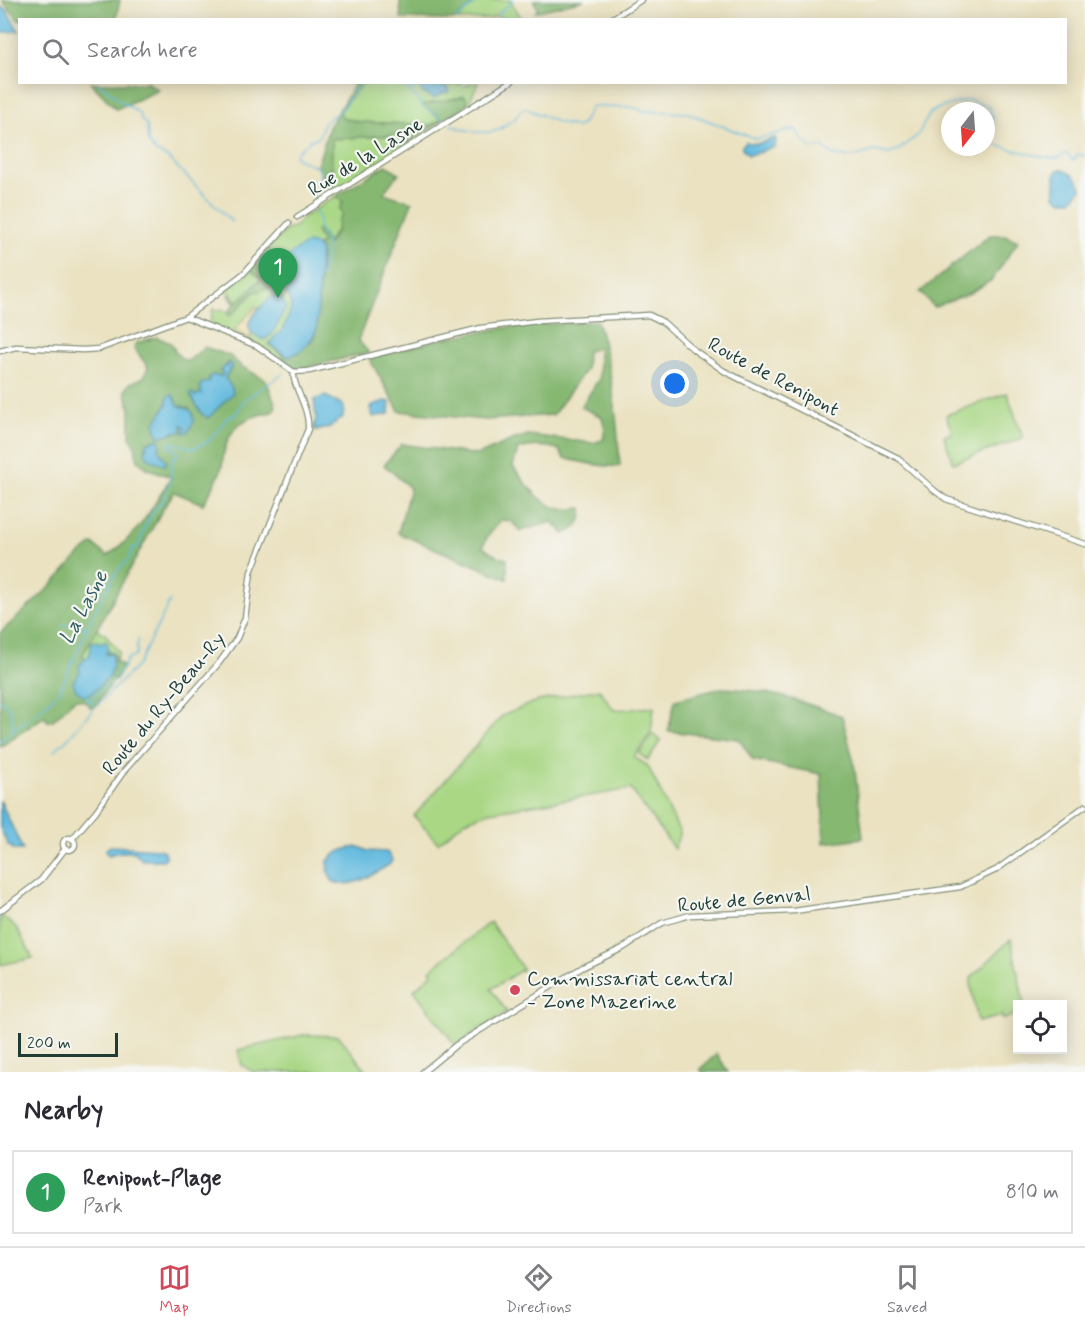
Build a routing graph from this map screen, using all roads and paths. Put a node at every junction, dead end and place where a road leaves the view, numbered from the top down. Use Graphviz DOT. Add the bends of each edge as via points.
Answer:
graph roads {
  1 [pos="640,0"];
  2 [pos="613,18"];
  3 [pos="508,84"];
  4 [pos="297,217"];
  5 [pos="290,219"];
  6 [pos="193,312"];
  7 [pos="186,317"];
  8 [pos="202,324"];
  9 [pos="0,351"];
  10 [pos="294,372"];
  11 [pos="1085,544"];
  12 [pos="1085,806"];
  13 [pos="0,910"];
  14 [pos="423,1072"];
  1 -- 2 [label="street"];
  3 -- 4 [label="street, Rue de la Lasne"];
  4 -- 5 [label="street"];
  4 -- 5 [label="street, Rue de la Lasne" via="295,224"];
  5 -- 6 [label="street" via="248,269"];
  6 -- 7 [label="street"];
  6 -- 8 [label="street"];
  7 -- 8 [label="street"];
  7 -- 9 [label="street" via="99,349 16,347"];
  8 -- 10 [label="street" via="257,346"];
  10 -- 11 [label="street, Route de Renipont" via="481,328 649,315 724,371 898,458 946,499"];
  10 -- 13 [label="street, Route du Ry-Beau-Ry" via="292,380 308,416 308,429 251,572 240,631 219,663 124,771 96,812 72,839 64,840 62,855 41,879"];
  12 -- 14 [label="street, Route de Genval" via="996,870 960,887 794,911 690,915 662,923 456,1045"];
}
